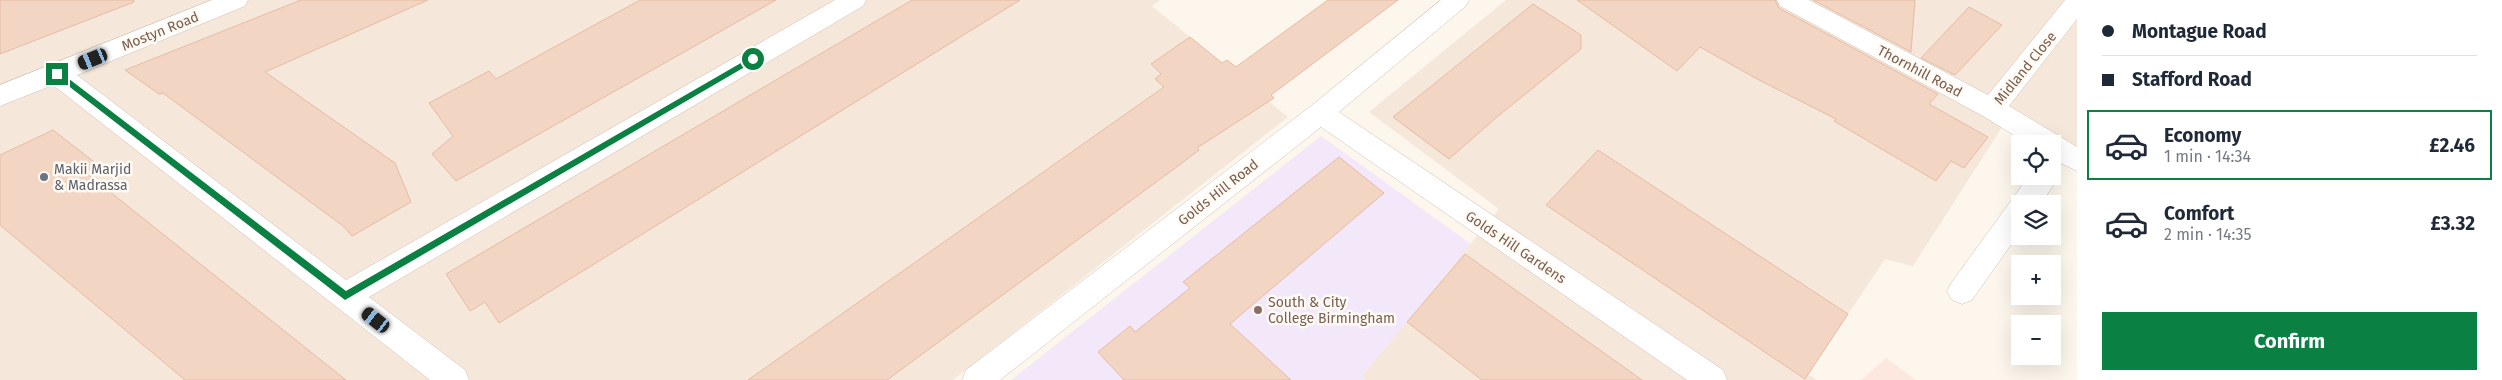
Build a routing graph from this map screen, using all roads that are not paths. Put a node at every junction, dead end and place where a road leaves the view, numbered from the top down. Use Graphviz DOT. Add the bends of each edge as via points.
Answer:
graph roads {
  1 [pos="236,0"];
  2 [pos="854,0"];
  3 [pos="1457,0"];
  4 [pos="1789,0"];
  5 [pos="2077,2"];
  6 [pos="57,74"];
  7 [pos="0,96"];
  8 [pos="1992,110"];
  9 [pos="1320,113"];
  10 [pos="2031,135"];
  11 [pos="2011,223"];
  12 [pos="1962,291"];
  13 [pos="345,296"];
  14 [pos="454,380"];
  15 [pos="977,380"];
  16 [pos="1712,380"];
  1 -- 6 [label="street, Mostyn Road"];
  2 -- 13 [label="street"];
  3 -- 9 [label="street, Golds Hill Road"];
  4 -- 8 [label="street, Thornhill Road"];
  5 -- 8 [label="street, Midland Close"];
  6 -- 7 [label="street, Mostyn Road"];
  6 -- 13 [label="street"];
  8 -- 10 [label="street, Thornhill Road"];
  9 -- 15 [label="street, Golds Hill Road"];
  9 -- 16 [label="street, Golds Hill Gardens"];
  11 -- 12 [label="street"];
  13 -- 14 [label="street"];
}
